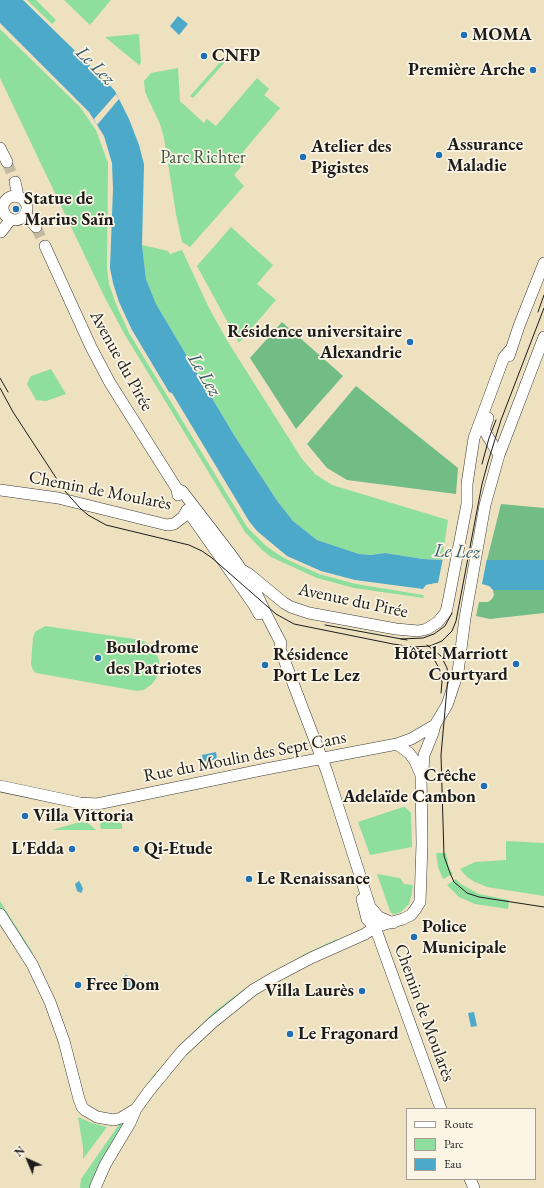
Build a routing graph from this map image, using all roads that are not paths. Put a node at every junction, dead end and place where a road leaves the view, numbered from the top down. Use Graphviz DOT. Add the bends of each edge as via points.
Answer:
graph roads {
  1 [pos="0,148"];
  2 [pos="7,162"];
  3 [pos="15,182"];
  4 [pos="17,197"];
  5 [pos="2,205"];
  6 [pos="26,215"];
  7 [pos="11,219"];
  8 [pos="36,227"];
  9 [pos="1,232"];
  10 [pos="44,246"];
  11 [pos="544,263"];
  12 [pos="544,337"];
  13 [pos="510,350"];
  14 [pos="499,455"];
  15 [pos="177,489"];
  16 [pos="0,490"];
  17 [pos="187,510"];
  18 [pos="222,560"];
  19 [pos="242,570"];
  20 [pos="280,650"];
  21 [pos="435,725"];
  22 [pos="402,742"];
  23 [pos="322,758"];
  24 [pos="421,775"];
  25 [pos="0,786"];
  26 [pos="0,914"];
  27 [pos="377,922"];
  28 [pos="441,1108"];
  29 [pos="136,1109"];
  30 [pos="95,1188"];
  1 -- 2 [label="main road"];
  3 -- 4 [label="main road"];
  4 -- 5 [label="main road"];
  4 -- 6 [label="main road" via="26,203"];
  5 -- 7 [label="main road" via="6,215"];
  6 -- 7 [label="main road" via="19,220"];
  6 -- 8 [label="main road"];
  7 -- 9 [label="main road"];
  10 -- 15 [label="main road, Avenue du Pirée" via="110,383"];
  11 -- 13 [label="main road"];
  12 -- 14 [label="main road"];
  13 -- 14 [label="main road" via="509,361 484,430"];
  13 -- 19 [label="main road, Avenue du Pirée" via="504,357 474,438 467,484 467,504 446,612 434,626 418,631 309,613 284,603"];
  14 -- 21 [label="main road" via="485,505 458,672 447,705"];
  15 -- 17 [label="main road, Avenue du Pirée"];
  15 -- 19 [label="main road, Avenue du Pirée" via="182,491"];
  16 -- 17 [label="main road, Chemin de Moularès" via="58,498 167,525 174,524"];
  17 -- 18 [label="main road, Avenue du Pirée"];
  18 -- 20 [label="main road, Chemin de Moularès" via="254,605 275,647"];
  19 -- 20 [label="main road, Chemin de Moularès" via="254,588 281,643"];
  20 -- 23 [label="main road, Chemin de Moularès"];
  21 -- 22 [label="main road, Rue du Moulin des Sept Cans" via="422,734"];
  21 -- 24 [label="main road" via="424,755"];
  22 -- 23 [label="main road, Rue du Moulin des Sept Cans"];
  22 -- 24 [label="main road"];
  23 -- 25 [label="main road, Rue du Moulin des Sept Cans" via="103,803 90,804"];
  23 -- 27 [label="main road, Chemin de Moularès" via="359,871 356,879 367,919"];
  24 -- 27 [label="main road" via="420,902 411,915 393,923"];
  26 -- 29 [label="main road" via="32,964 50,1002 64,1040 82,1107 97,1117 114,1120"];
  27 -- 28 [label="main road, Chemin de Moularès" via="384,954"];
  27 -- 29 [label="main road" via="365,934 311,958 253,990 182,1050"];
  29 -- 30 [label="main road" via="105,1164"];
}
